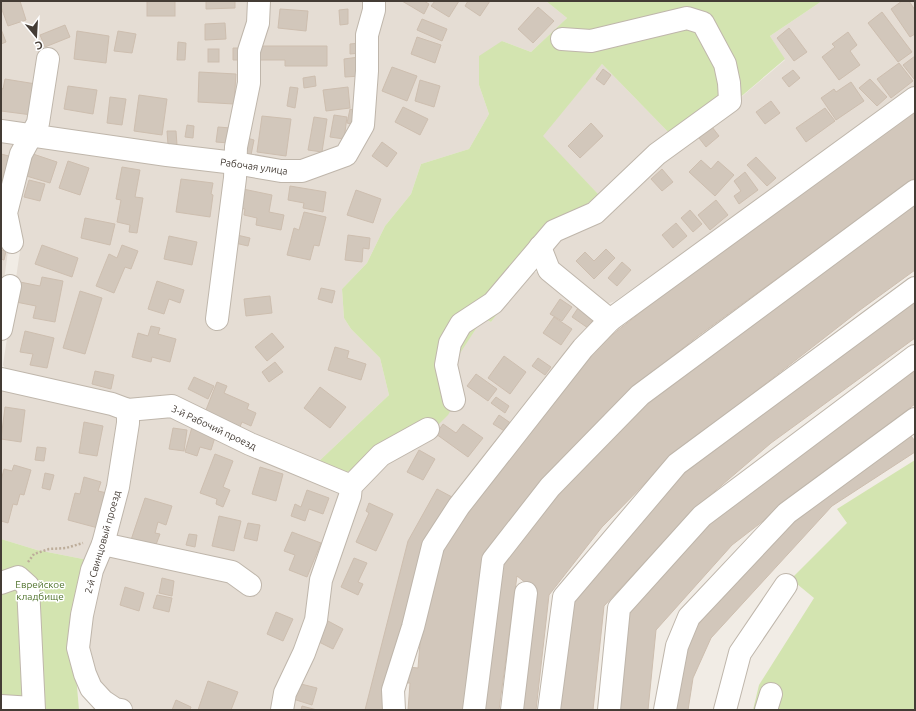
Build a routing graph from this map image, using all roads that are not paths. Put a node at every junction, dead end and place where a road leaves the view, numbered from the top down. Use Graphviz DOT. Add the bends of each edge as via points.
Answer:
graph roads {
  1 [pos="259,1"];
  2 [pos="374,1"];
  3 [pos="562,39"];
  4 [pos="48,59"];
  5 [pos="915,98"];
  6 [pos="1,131"];
  7 [pos="32,135"];
  8 [pos="235,163"];
  9 [pos="915,191"];
  10 [pos="12,242"];
  11 [pos="540,247"];
  12 [pos="10,286"];
  13 [pos="915,288"];
  14 [pos="217,319"];
  15 [pos="610,320"];
  16 [pos="1,329"];
  17 [pos="915,356"];
  18 [pos="1,379"];
  19 [pos="454,400"];
  20 [pos="128,410"];
  21 [pos="915,419"];
  22 [pos="428,429"];
  23 [pos="351,486"];
  24 [pos="103,544"];
  25 [pos="10,580"];
  26 [pos="250,585"];
  27 [pos="786,585"];
  28 [pos="526,593"];
  29 [pos="1,706"];
  30 [pos="33,709"];
  31 [pos="117,710"];
  32 [pos="282,710"];
  33 [pos="394,710"];
  34 [pos="474,710"];
  35 [pos="512,710"];
  36 [pos="549,710"];
  37 [pos="609,710"];
  38 [pos="665,710"];
  39 [pos="725,710"];
  1 -- 8 [label="street" via="258,24 249,51 249,83"];
  2 -- 8 [label="street, Рабочая улица" via="367,35 363,125 346,155 302,171 281,171"];
  3 -- 11 [label="street" via="591,41 687,18 703,23 725,64 730,101 657,154 595,213 554,232"];
  4 -- 7 [label="street" via="38,123"];
  5 -- 15 [label="street"];
  6 -- 7 [label="street, Рабочая улица"];
  7 -- 8 [label="street, Рабочая улица"];
  7 -- 10 [label="street" via="21,154 6,214"];
  8 -- 14 [label="street"];
  9 -- 34 [label="street" via="640,395 550,487 493,560"];
  11 -- 15 [label="street" via="549,270"];
  11 -- 19 [label="street" via="493,303 461,324 450,343 446,365"];
  12 -- 16 [label="street"];
  13 -- 36 [label="street" via="677,464 564,596"];
  15 -- 33 [label="street" via="559,378 460,506 433,546 413,626 393,690"];
  17 -- 37 [label="street" via="702,516 619,608"];
  18 -- 20 [label="street, 3-й Рабочий проезд" via="112,404"];
  20 -- 23 [label="street, 3-й Рабочий проезд" via="172,406 250,444"];
  20 -- 24 [label="street, 2-й Свинцовый проезд" via="118,486"];
  21 -- 38 [label="street" via="787,513 689,617 677,646"];
  22 -- 23 [label="street" via="380,455"];
  23 -- 32 [label="street" via="350,496 321,580 316,620 286,693"];
  24 -- 26 [label="street" via="232,572"];
  24 -- 31 [label="street, 2-й Свинцовый проезд" via="92,570 78,648 91,688 103,701"];
  25 -- 30 [label="street" via="28,586"];
  27 -- 39 [label="street" via="740,653"];
  28 -- 35 [label="street"];
  29 -- 30 [label="street"];
}
